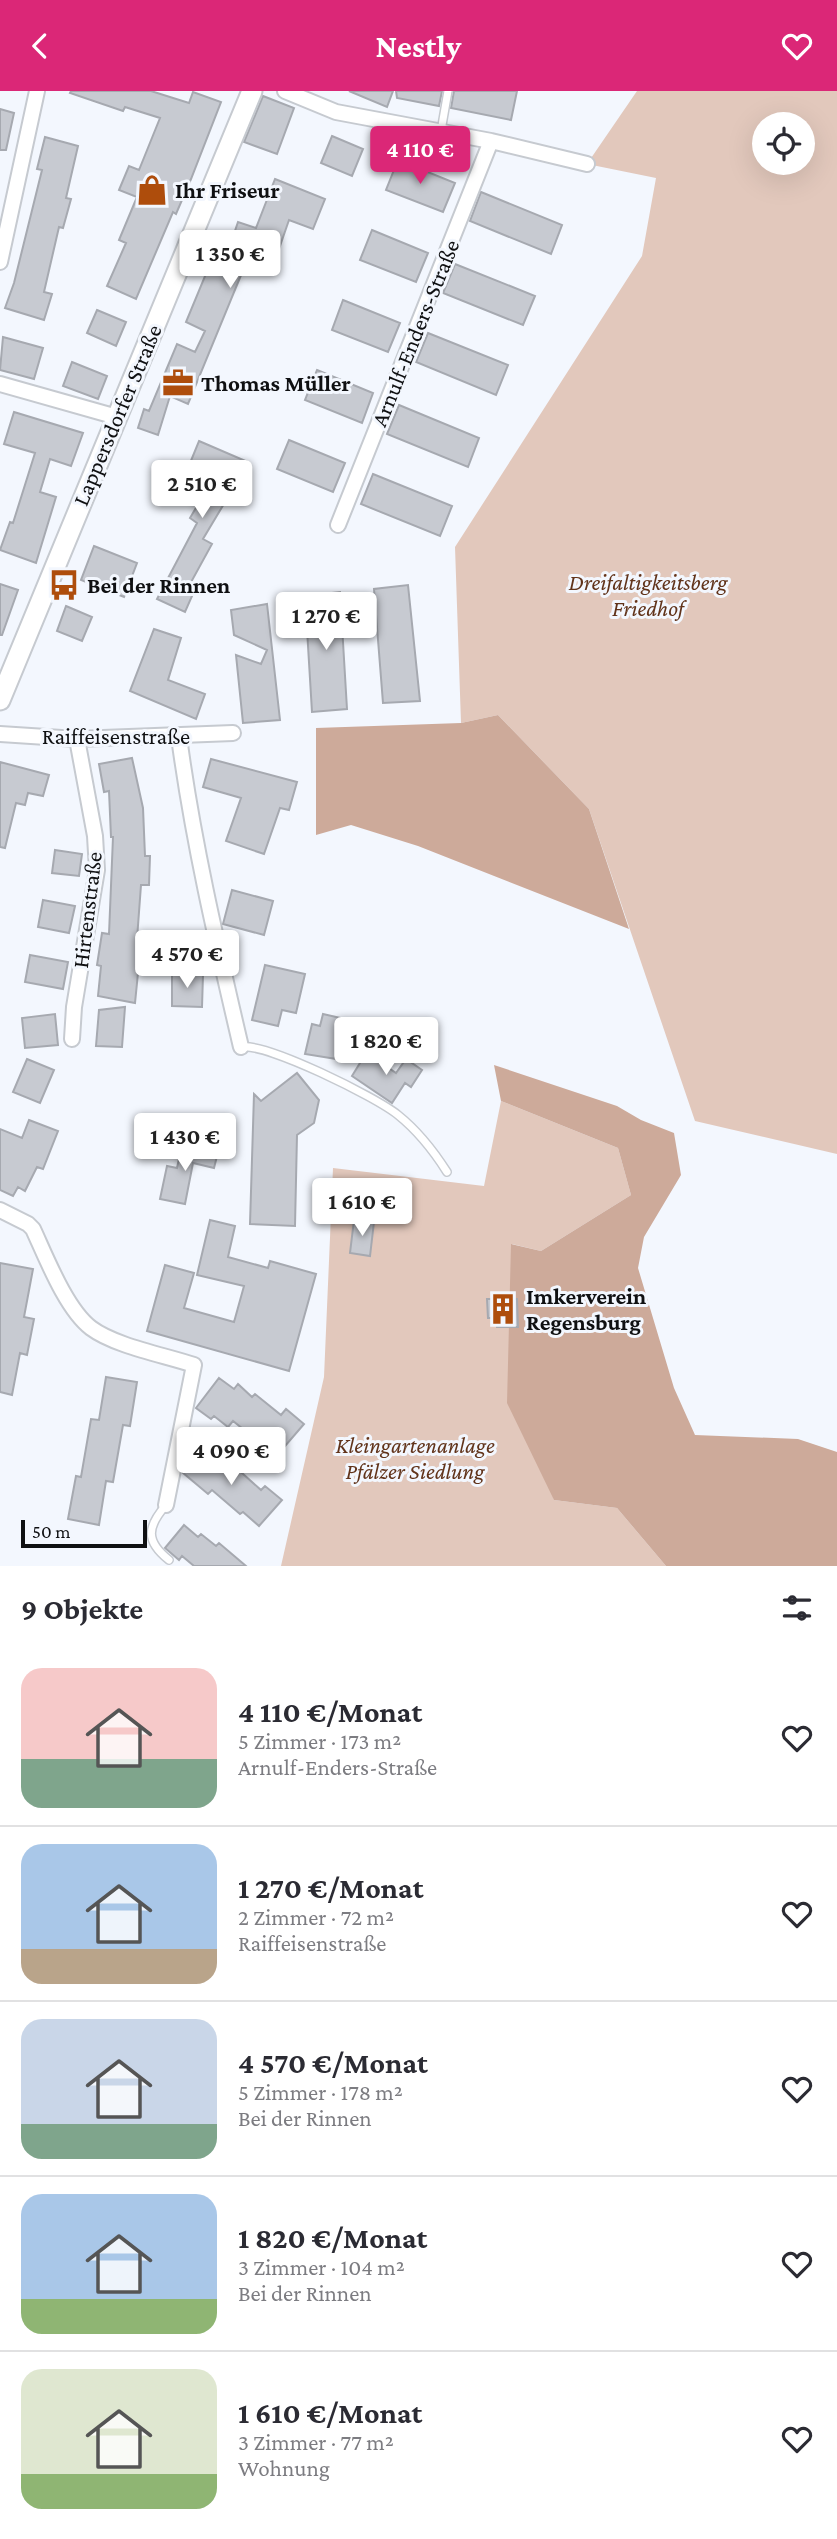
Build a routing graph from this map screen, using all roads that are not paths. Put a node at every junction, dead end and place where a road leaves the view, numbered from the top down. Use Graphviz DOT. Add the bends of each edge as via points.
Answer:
graph roads {
  1 [pos="37,91"];
  2 [pos="251,91"];
  3 [pos="285,91"];
  4 [pos="449,91"];
  5 [pos="441,131"];
  6 [pos="491,141"];
  7 [pos="587,164"];
  8 [pos="0,262"];
  9 [pos="0,384"];
  10 [pos="117,417"];
  11 [pos="338,525"];
  12 [pos="0,700"];
  13 [pos="233,733"];
  14 [pos="0,734"];
  15 [pos="179,737"];
  16 [pos="77,739"];
  17 [pos="72,1039"];
  18 [pos="241,1047"];
  19 [pos="447,1172"];
  20 [pos="0,1210"];
  21 [pos="166,1505"];
  22 [pos="169,1560"];
  1 -- 8 [label="street"];
  2 -- 10 [label="street, Lappersdorfer Straße"];
  3 -- 5 [label="street" via="336,112"];
  4 -- 5 [label="lane"];
  5 -- 6 [label="street"];
  6 -- 7 [label="street"];
  6 -- 11 [label="street, Arnulf-Enders-Straße"];
  9 -- 10 [label="street"];
  10 -- 12 [label="street, Lappersdorfer Straße"];
  13 -- 15 [label="street, Raiffeisenstraße"];
  14 -- 16 [label="street, Raiffeisenstraße"];
  15 -- 16 [label="street, Raiffeisenstraße"];
  15 -- 18 [label="street" via="208,905"];
  16 -- 17 [label="street, Hirtenstraße" via="97,870"];
  18 -- 19 [label="lane" via="288,1056 395,1112 415,1129"];
  20 -- 21 [label="street" via="33,1229 58,1283 91,1328 194,1364"];
  21 -- 22 [label="lane" via="153,1520 151,1538"];
}
